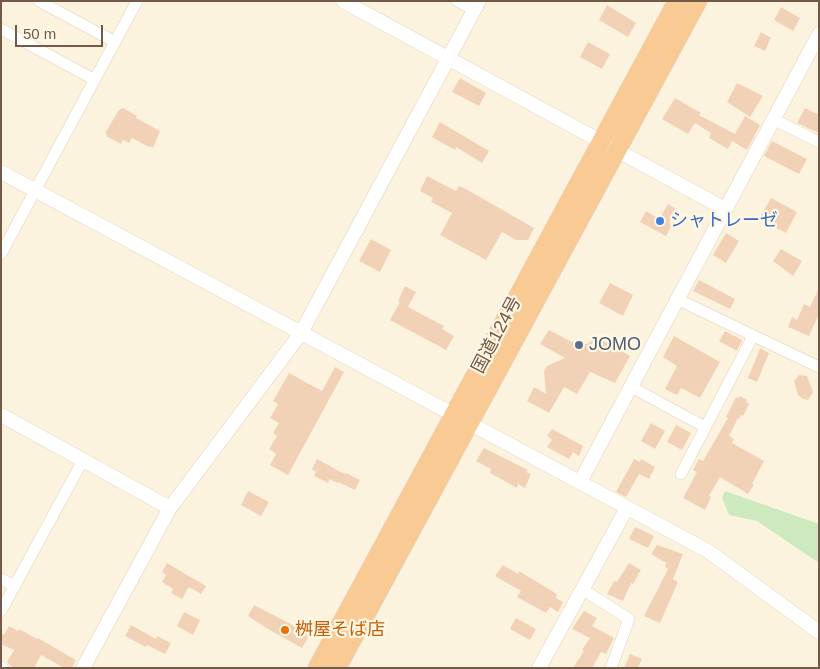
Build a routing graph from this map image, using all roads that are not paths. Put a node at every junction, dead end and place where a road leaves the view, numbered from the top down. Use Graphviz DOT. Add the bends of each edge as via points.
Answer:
graph roads {
  1 [pos="39,1"];
  2 [pos="137,1"];
  3 [pos="343,1"];
  4 [pos="457,1"];
  5 [pos="677,1"];
  6 [pos="698,1"];
  7 [pos="476,6"];
  8 [pos="1,29"];
  9 [pos="819,34"];
  10 [pos="115,42"];
  11 [pos="448,58"];
  12 [pos="95,80"];
  13 [pos="773,119"];
  14 [pos="601,141"];
  15 [pos="819,142"];
  16 [pos="617,151"];
  17 [pos="1,172"];
  18 [pos="36,190"];
  19 [pos="725,209"];
  20 [pos="1,254"];
  21 [pos="677,299"];
  22 [pos="301,333"];
  23 [pos="754,336"];
  24 [pos="819,368"];
  25 [pos="630,387"];
  26 [pos="1,415"];
  27 [pos="454,416"];
  28 [pos="469,424"];
  29 [pos="705,427"];
  30 [pos="83,460"];
  31 [pos="681,474"];
  32 [pos="580,482"];
  33 [pos="170,508"];
  34 [pos="627,508"];
  35 [pos="1,579"];
  36 [pos="15,586"];
  37 [pos="582,589"];
  38 [pos="1,611"];
  39 [pos="819,632"];
  40 [pos="83,668"];
  41 [pos="317,668"];
  42 [pos="338,668"];
  43 [pos="539,668"];
  44 [pos="611,668"];
  1 -- 10 [label="street"];
  2 -- 10 [label="street"];
  3 -- 11 [label="street"];
  4 -- 7 [label="street"];
  5 -- 14 [label="highway, 国道124号"];
  6 -- 16 [label="highway, 国道124号"];
  7 -- 11 [label="street"];
  8 -- 12 [label="street"];
  9 -- 13 [label="street"];
  10 -- 12 [label="street"];
  11 -- 14 [label="street"];
  11 -- 22 [label="street"];
  12 -- 18 [label="street"];
  13 -- 15 [label="street"];
  13 -- 19 [label="street"];
  14 -- 16 [label="street"];
  14 -- 27 [label="highway, 国道124号"];
  16 -- 19 [label="street"];
  16 -- 28 [label="highway, 国道124号"];
  17 -- 18 [label="street"];
  18 -- 20 [label="street"];
  18 -- 22 [label="street"];
  19 -- 21 [label="street"];
  21 -- 23 [label="street"];
  21 -- 25 [label="street"];
  22 -- 27 [label="street"];
  22 -- 33 [label="street"];
  23 -- 24 [label="street"];
  23 -- 29 [label="street"];
  25 -- 29 [label="street"];
  25 -- 32 [label="street"];
  26 -- 30 [label="street"];
  27 -- 28 [label="street"];
  27 -- 41 [label="highway, 国道124号"];
  28 -- 32 [label="street"];
  28 -- 42 [label="highway, 国道124号"];
  29 -- 31 [label="street"];
  30 -- 33 [label="street"];
  30 -- 36 [label="street"];
  32 -- 34 [label="street"];
  33 -- 40 [label="street"];
  34 -- 37 [label="street"];
  34 -- 39 [label="street" via="708,551"];
  35 -- 36 [label="street"];
  36 -- 38 [label="street"];
  37 -- 43 [label="street"];
  37 -- 44 [label="street" via="630,619"];
}
